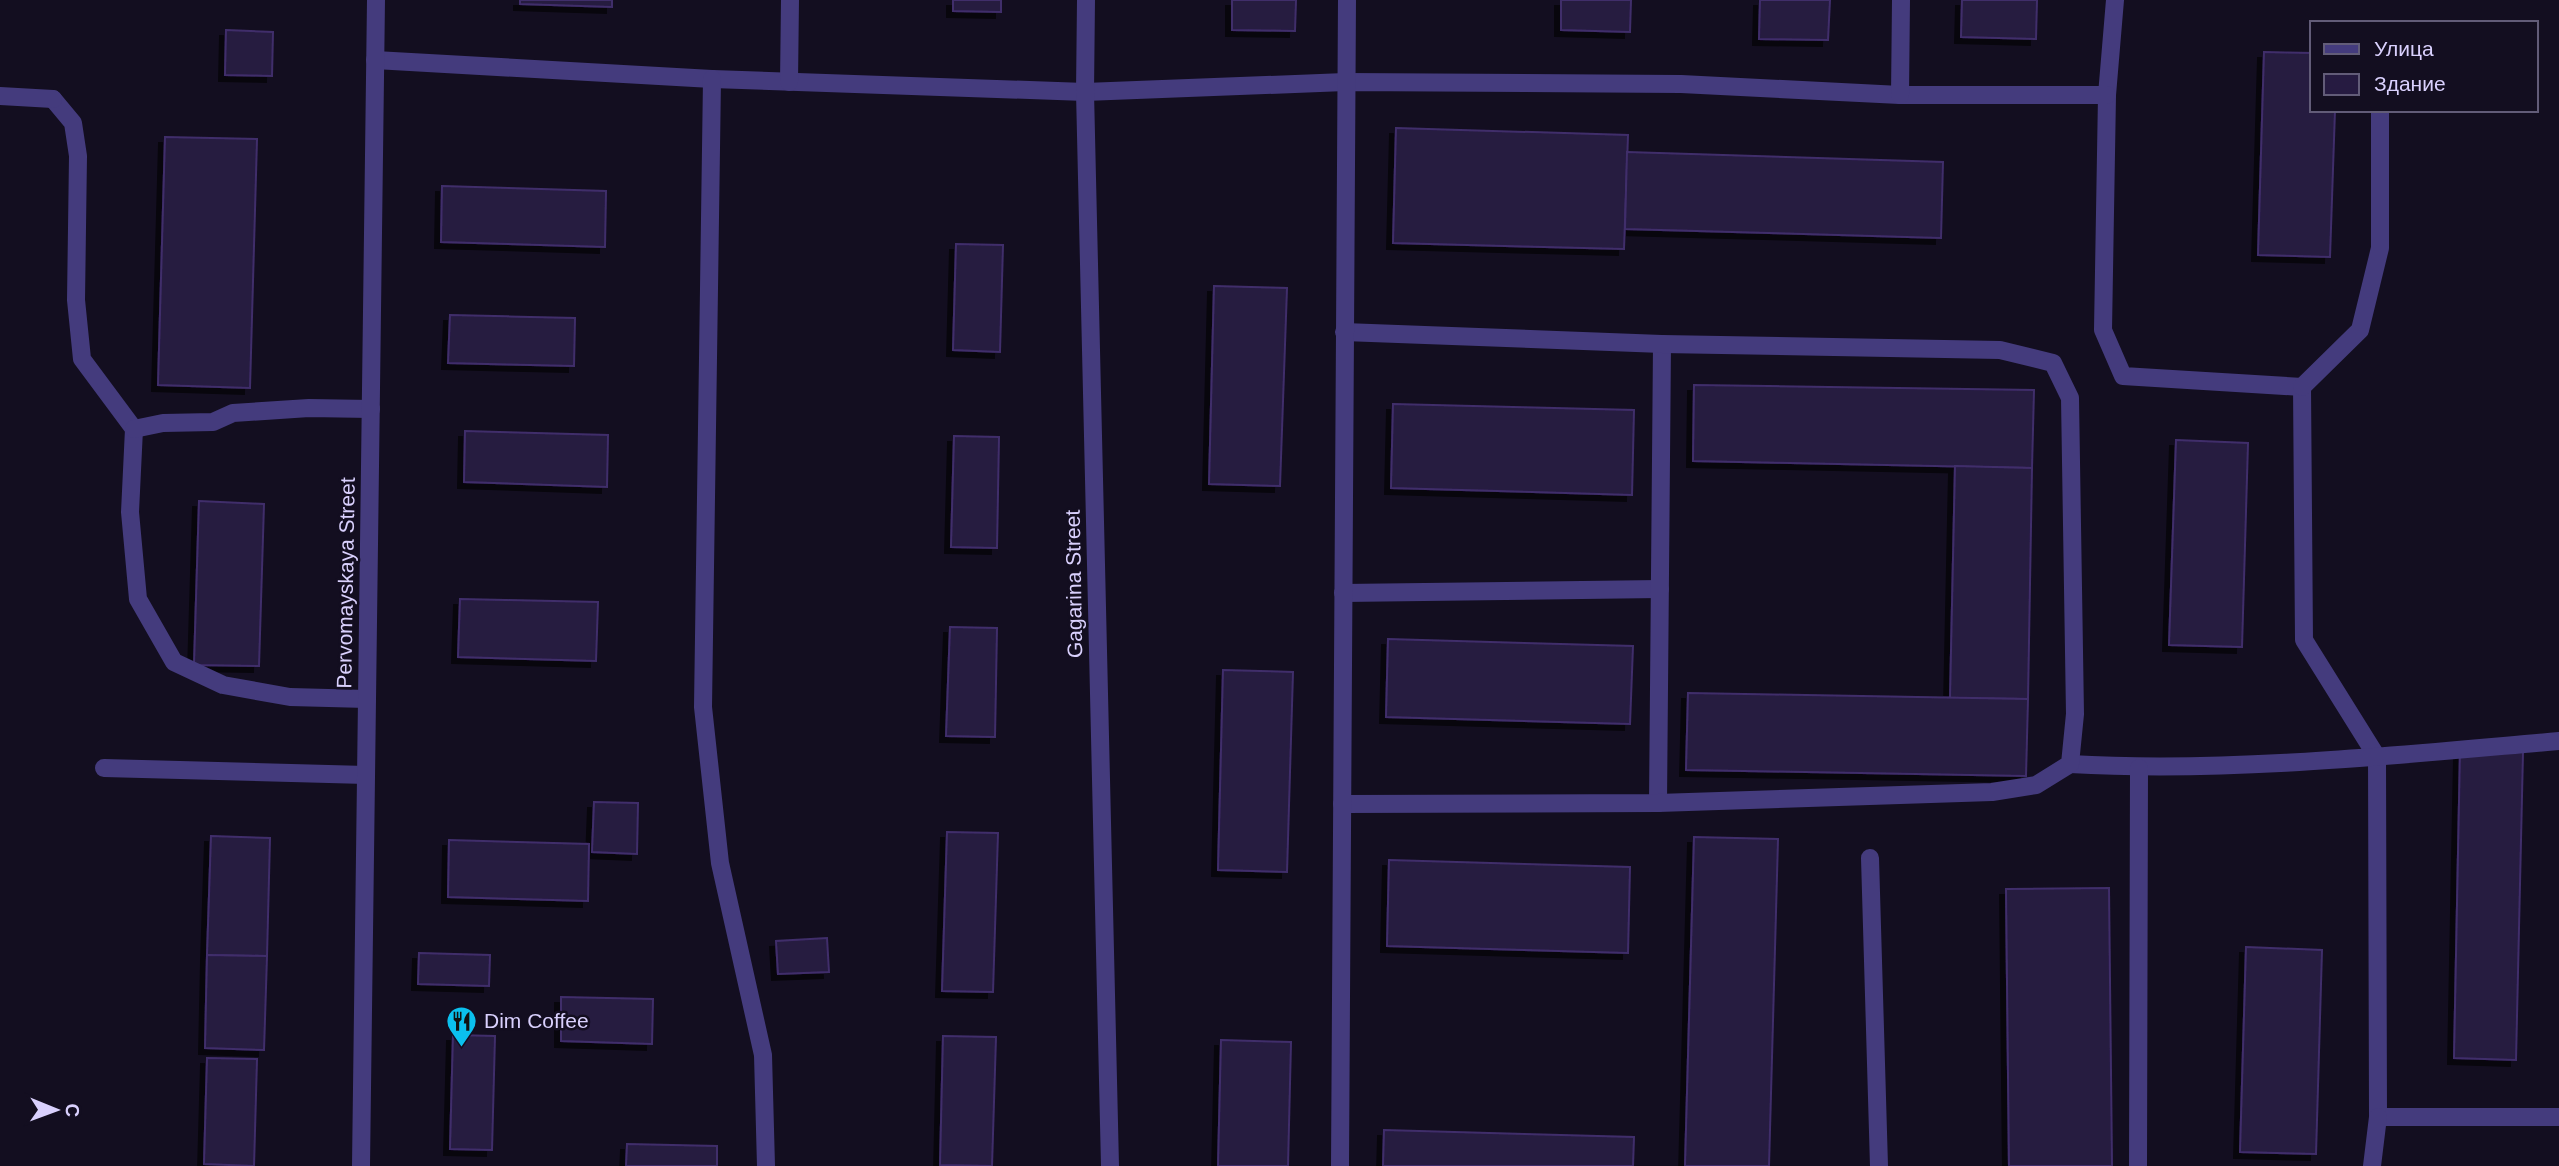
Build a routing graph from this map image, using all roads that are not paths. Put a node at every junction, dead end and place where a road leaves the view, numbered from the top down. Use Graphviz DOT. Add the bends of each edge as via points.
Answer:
graph roads {
  1 [pos="376,0"];
  2 [pos="790,0"];
  3 [pos="1086,0"];
  4 [pos="1346,0"];
  5 [pos="1901,0"];
  6 [pos="2115,0"];
  7 [pos="375,61"];
  8 [pos="712,79"];
  9 [pos="789,82"];
  10 [pos="1345,82"];
  11 [pos="1086,92"];
  12 [pos="2106,94"];
  13 [pos="1900,95"];
  14 [pos="0,96"];
  15 [pos="2380,112"];
  16 [pos="1344,332"];
  17 [pos="1662,344"];
  18 [pos="2302,387"];
  19 [pos="371,410"];
  20 [pos="134,429"];
  21 [pos="1660,589"];
  22 [pos="1343,593"];
  23 [pos="367,699"];
  24 [pos="2559,741"];
  25 [pos="2378,757"];
  26 [pos="2070,764"];
  27 [pos="104,768"];
  28 [pos="2139,768"];
  29 [pos="366,775"];
  30 [pos="1658,803"];
  31 [pos="1342,804"];
  32 [pos="1870,858"];
  33 [pos="2378,1117"];
  34 [pos="2559,1117"];
  35 [pos="361,1166"];
  36 [pos="766,1166"];
  37 [pos="1110,1166"];
  38 [pos="1340,1166"];
  39 [pos="1879,1166"];
  40 [pos="2138,1166"];
  41 [pos="2372,1166"];
  1 -- 7 [label="street, Pervomayskaya Street"];
  2 -- 9 [label="street"];
  3 -- 11 [label="street, Gagarina Street"];
  4 -- 10 [label="street"];
  5 -- 13 [label="street"];
  6 -- 12 [label="street"];
  7 -- 8 [label="street"];
  7 -- 19 [label="street, Pervomayskaya Street"];
  8 -- 9 [label="street"];
  8 -- 36 [label="street" via="703,706 720,863 763,1055"];
  9 -- 11 [label="street"];
  10 -- 11 [label="street"];
  10 -- 13 [label="street" via="1681,84"];
  10 -- 16 [label="street"];
  11 -- 37 [label="street, Gagarina Street"];
  12 -- 13 [label="street"];
  12 -- 18 [label="street" via="2103,330 2123,376"];
  14 -- 20 [label="street" via="53,99 73,122 78,156 76,300 82,359"];
  15 -- 18 [label="street" via="2380,248 2360,330"];
  16 -- 17 [label="street"];
  16 -- 22 [label="street"];
  17 -- 21 [label="street"];
  17 -- 26 [label="street" via="2000,350 2053,363 2070,398 2075,714"];
  18 -- 25 [label="street" via="2304,640"];
  19 -- 20 [label="street" via="233,413 213,422"];
  19 -- 23 [label="street, Pervomayskaya Street"];
  20 -- 23 [label="street" via="130,512 138,599 174,662 223,685 290,697"];
  21 -- 22 [label="street"];
  21 -- 30 [label="street"];
  22 -- 31 [label="street"];
  23 -- 29 [label="street, Pervomayskaya Street"];
  24 -- 25 [label="street"];
  25 -- 28 [label="street"];
  25 -- 33 [label="street"];
  26 -- 28 [label="street"];
  26 -- 30 [label="street" via="2036,785 1993,792"];
  27 -- 29 [label="street"];
  28 -- 40 [label="street"];
  29 -- 35 [label="street, Pervomayskaya Street"];
  30 -- 31 [label="street"];
  31 -- 38 [label="street"];
  32 -- 39 [label="street"];
  33 -- 34 [label="street"];
  33 -- 41 [label="street"];
}
